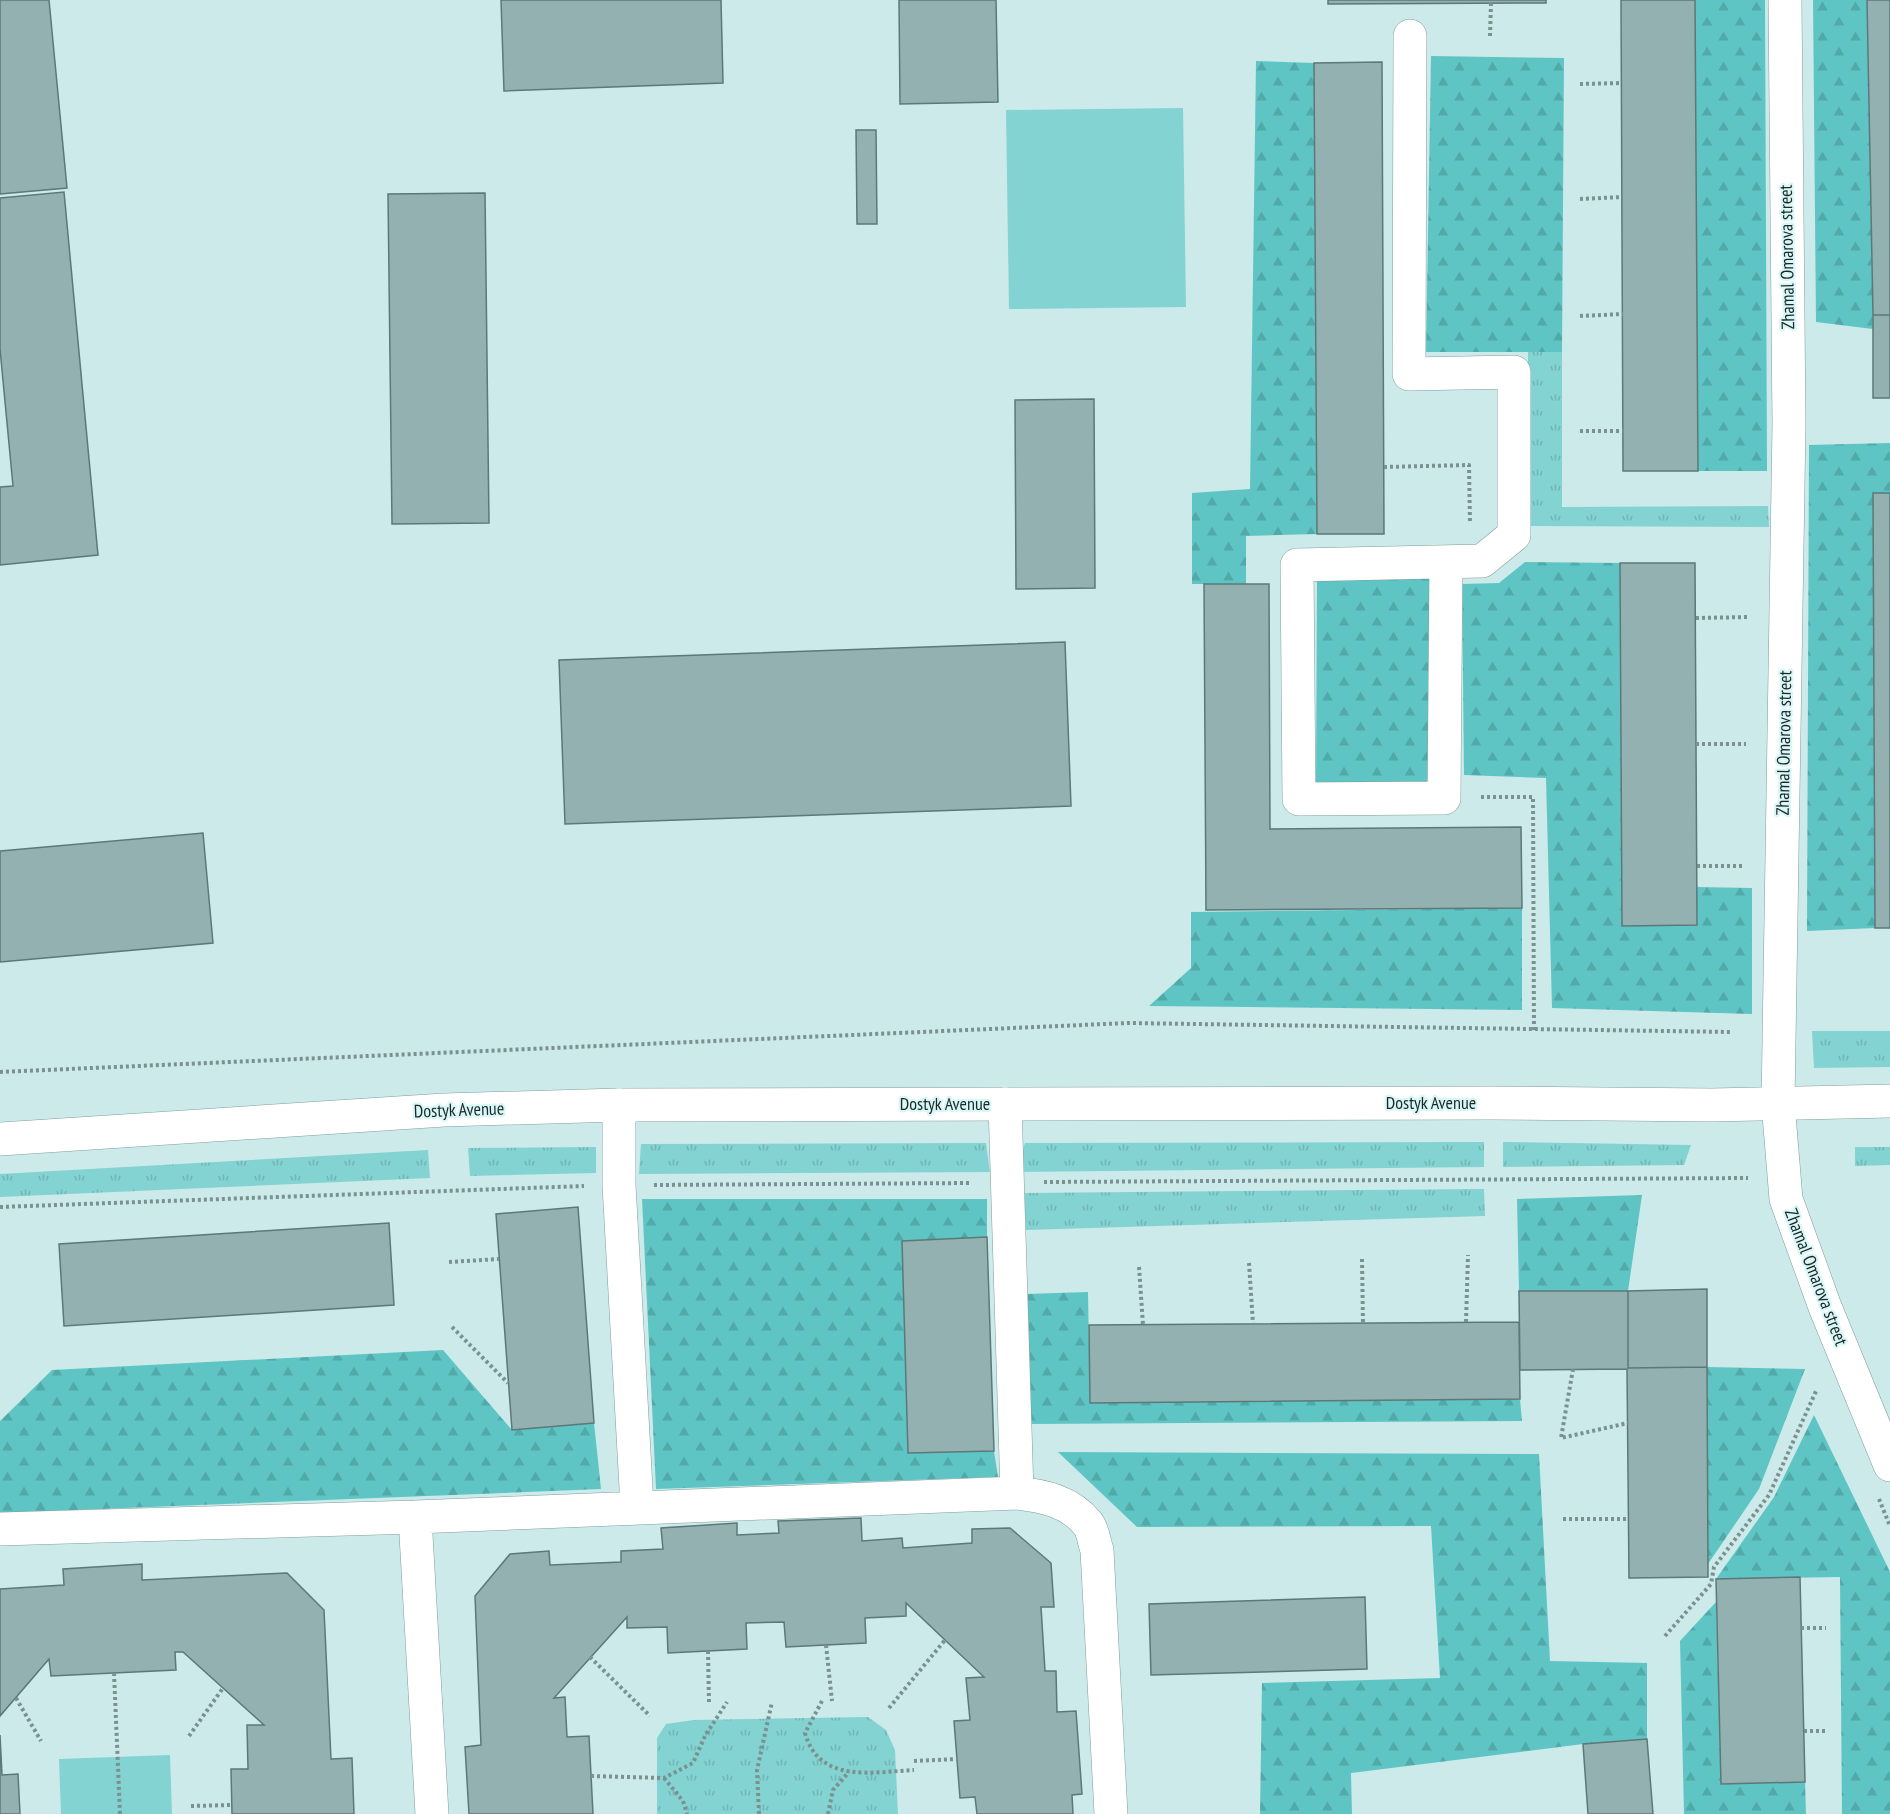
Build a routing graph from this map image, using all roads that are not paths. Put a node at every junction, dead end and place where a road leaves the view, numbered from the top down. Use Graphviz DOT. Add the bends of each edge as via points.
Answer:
graph roads {
  1 [pos="1785,0"];
  2 [pos="1410,36"];
  3 [pos="1458,562"];
  4 [pos="1890,1101"];
  5 [pos="1778,1103"];
  6 [pos="1005,1104"];
  7 [pos="619,1105"];
  8 [pos="0,1139"];
  9 [pos="1890,1465"];
  10 [pos="1017,1493"];
  11 [pos="637,1506"];
  12 [pos="415,1517"];
  13 [pos="0,1529"];
  14 [pos="432,1814"];
  15 [pos="1111,1814"];
  1 -- 5 [label="main road, Zhamal Omarova street" via="1789,424"];
  2 -- 3 [label="main road" via="1409,374 1514,372 1514,535 1482,561"];
  3 -- 3 [label="main road" via="1297,565 1299,799 1444,798"];
  4 -- 5 [label="main road, Dostyk Avenue"];
  5 -- 6 [label="main road, Dostyk Avenue"];
  5 -- 9 [label="main road, Zhamal Omarova street" via="1786,1199"];
  6 -- 7 [label="main road, Dostyk Avenue"];
  6 -- 10 [label="main road"];
  7 -- 8 [label="main road, Dostyk Avenue" via="444,1110"];
  7 -- 11 [label="main road" via="619,1185"];
  10 -- 11 [label="main road"];
  10 -- 15 [label="main road" via="1047,1497 1072,1509 1089,1525 1097,1550"];
  11 -- 12 [label="main road"];
  12 -- 13 [label="main road"];
  12 -- 14 [label="main road"];
}
